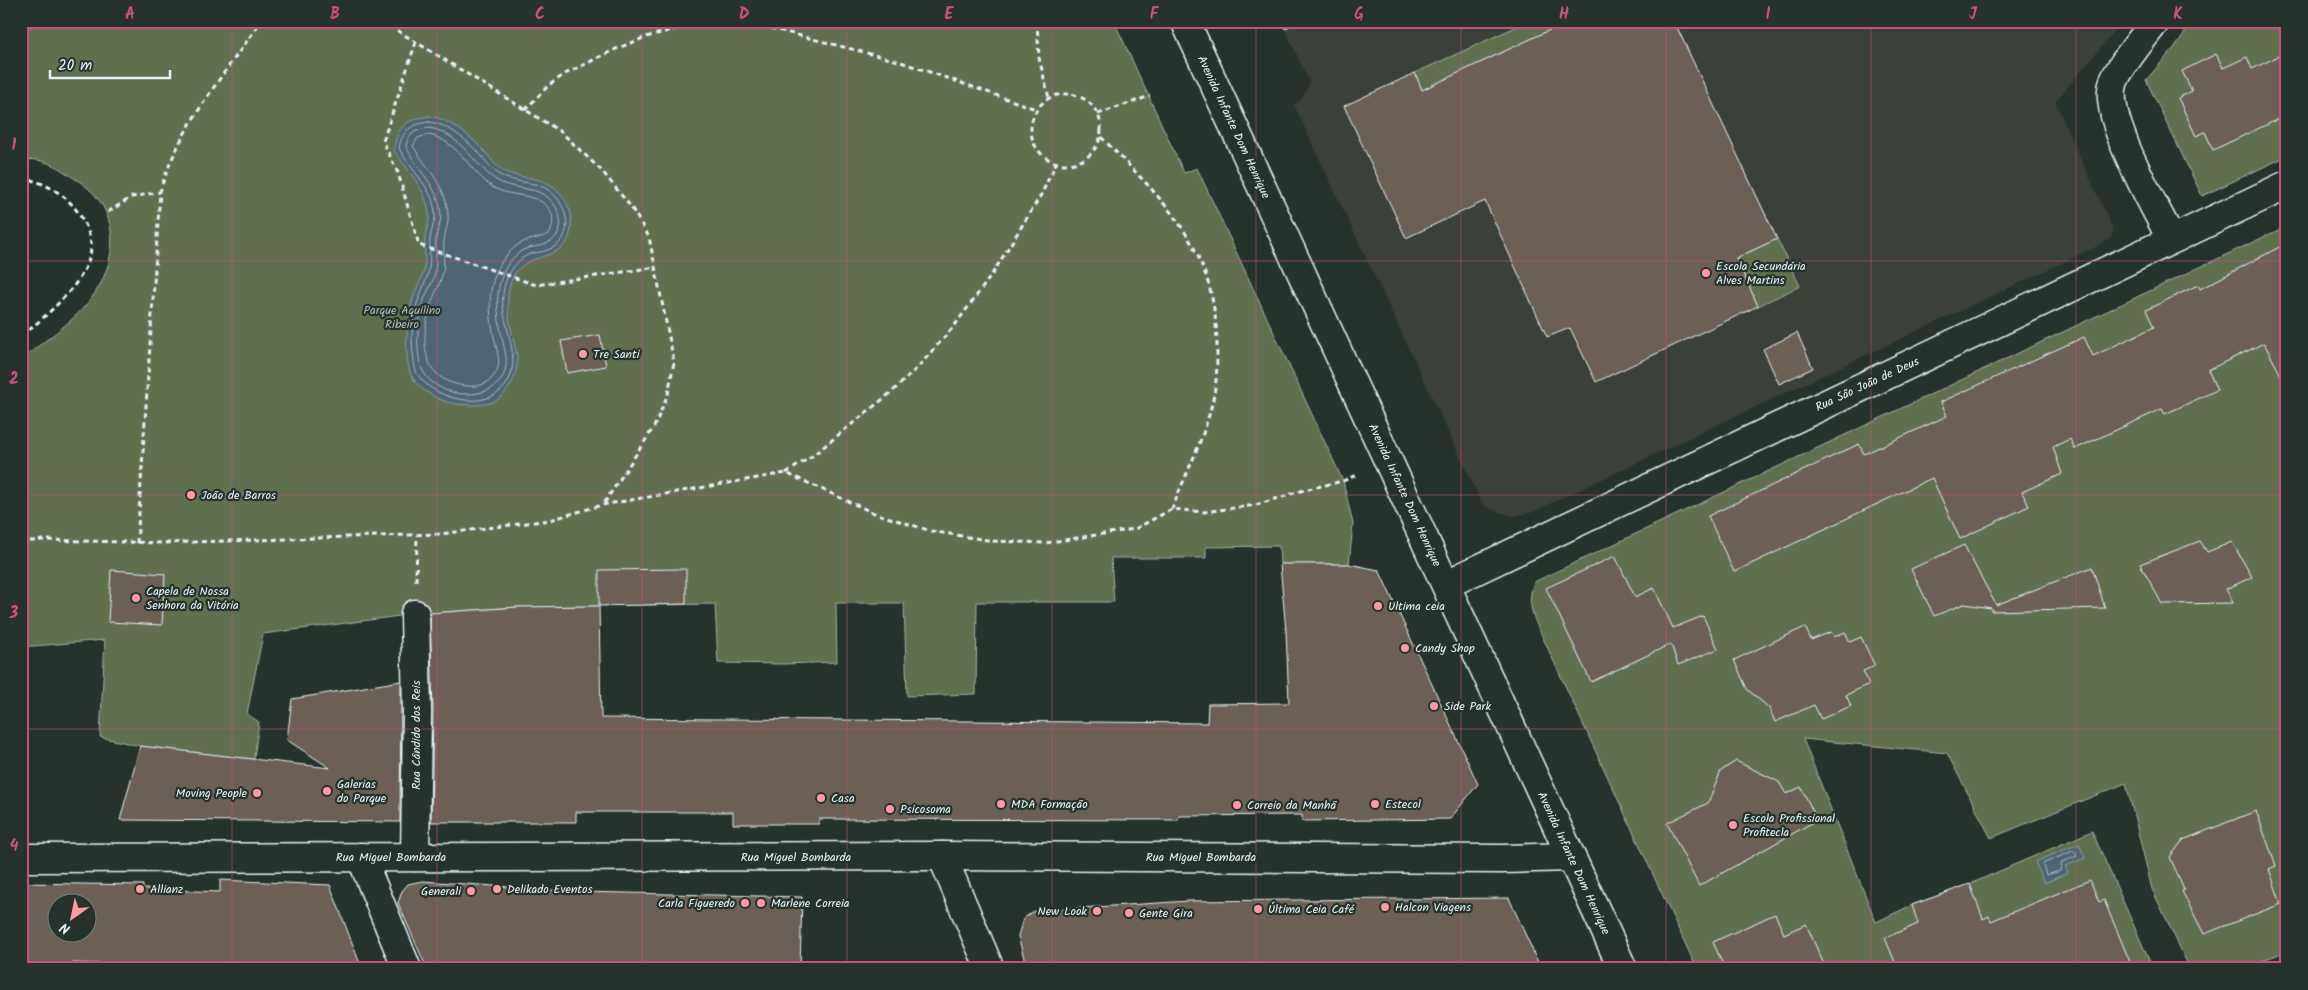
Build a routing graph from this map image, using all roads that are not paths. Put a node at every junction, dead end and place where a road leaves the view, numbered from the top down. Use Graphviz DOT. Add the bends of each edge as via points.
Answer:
graph roads {
  1 [pos="1185,21"];
  2 [pos="2156,21"];
  3 [pos="2287,185"];
  4 [pos="2171,239"];
  5 [pos="1447,584"];
  6 [pos="415,614"];
  7 [pos="942,856"];
  8 [pos="361,857"];
  9 [pos="415,857"];
  10 [pos="1570,857"];
  11 [pos="21,858"];
  12 [pos="407,969"];
  13 [pos="990,969"];
  14 [pos="1623,969"];
  1 -- 5 [label="main road, Avenida Infante Dom Henrique"];
  2 -- 4 [label="main road" via="2113,83 2111,103 2116,127"];
  3 -- 4 [label="main road, Rua São João de Deus"];
  4 -- 5 [label="main road, Rua São João de Deus"];
  5 -- 10 [label="main road, Avenida Infante Dom Henrique"];
  6 -- 9 [label="main road, Rua Cândido dos Reis"];
  7 -- 9 [label="main road, Rua Miguel Bombarda"];
  7 -- 10 [label="main road, Rua Miguel Bombarda"];
  7 -- 13 [label="main road"];
  8 -- 9 [label="main road, Rua Miguel Bombarda"];
  8 -- 11 [label="main road, Rua Miguel Bombarda"];
  8 -- 12 [label="main road"];
  10 -- 14 [label="main road, Avenida Infante Dom Henrique"];
}
